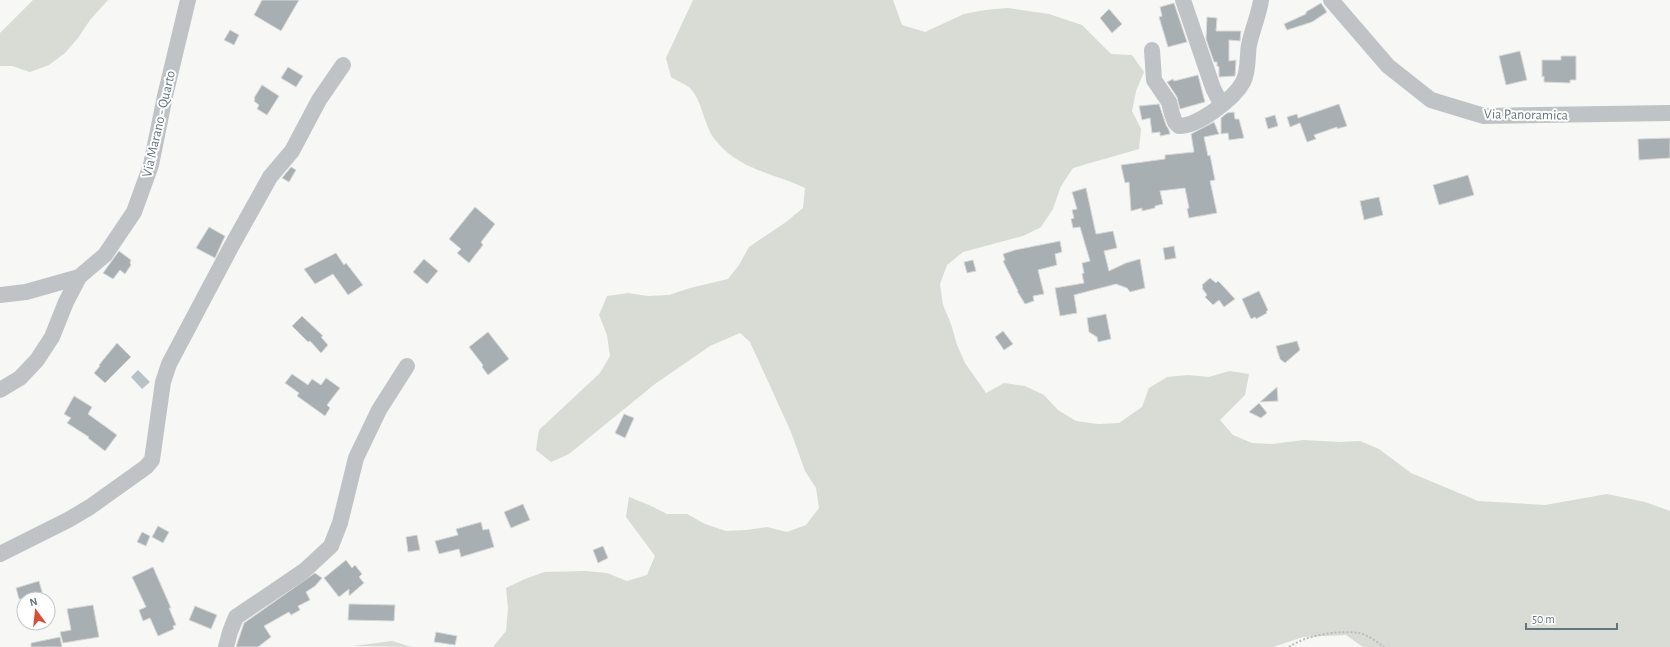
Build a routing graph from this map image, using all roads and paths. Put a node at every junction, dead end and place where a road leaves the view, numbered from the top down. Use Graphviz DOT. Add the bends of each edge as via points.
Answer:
graph roads {
  1 [pos="188,0"];
  2 [pos="1183,0"];
  3 [pos="1261,0"];
  4 [pos="1331,0"];
  5 [pos="1152,50"];
  6 [pos="343,66"];
  7 [pos="1221,104"];
  8 [pos="1670,113"];
  9 [pos="79,277"];
  10 [pos="0,295"];
  11 [pos="407,366"];
  12 [pos="0,390"];
  13 [pos="0,554"];
  14 [pos="226,647"];
  15 [pos="1289,647"];
  16 [pos="1384,647"];
  1 -- 9 [label="street, Via Marano - Quarto" via="151,165 134,212 105,256"];
  2 -- 7 [label="street"];
  3 -- 7 [label="street" via="1249,45 1244,81"];
  4 -- 8 [label="street, Via Panoramica" via="1388,66 1432,100 1484,116"];
  5 -- 7 [label="street" via="1154,80 1169,102 1173,118 1179,126 1199,121"];
  6 -- 13 [label="street" via="319,100 292,151 270,177 169,364 163,382 152,460 90,507"];
  9 -- 10 [label="street" via="26,292"];
  9 -- 12 [label="street, Via Marano - Quarto" via="52,337 37,360 20,378"];
  11 -- 14 [label="street" via="378,410 356,458 340,523 331,546 304,570 236,617"];
  15 -- 16 [label="path" via="1320,635 1360,633"];
}
